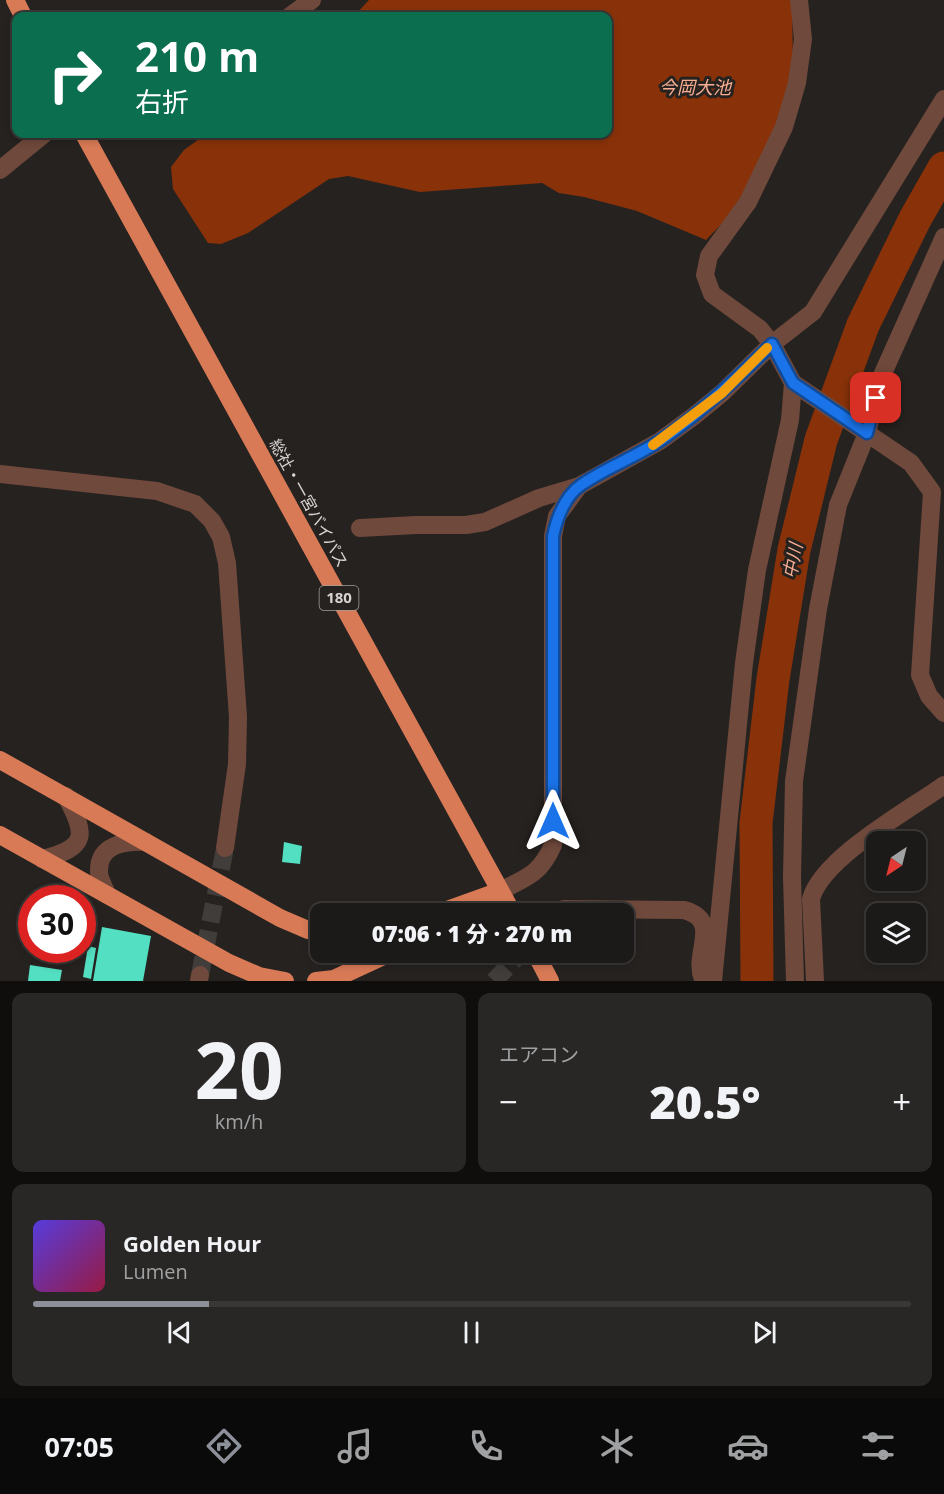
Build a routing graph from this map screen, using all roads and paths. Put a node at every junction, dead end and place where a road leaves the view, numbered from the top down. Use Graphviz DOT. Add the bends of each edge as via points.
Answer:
graph roads {
  1 [pos="312,0"];
  2 [pos="799,0"];
  3 [pos="296,12"];
  4 [pos="944,99"];
  5 [pos="39,138"];
  6 [pos="86,138"];
  7 [pos="0,170"];
  8 [pos="944,237"];
  9 [pos="772,344"];
  10 [pos="797,385"];
  11 [pos="867,433"];
  12 [pos="0,474"];
  13 [pos="579,486"];
  14 [pos="360,528"];
  15 [pos="944,713"];
  16 [pos="0,760"];
  17 [pos="944,785"];
  18 [pos="66,796"];
  19 [pos="0,835"];
  20 [pos="146,843"];
  21 [pos="225,848"];
  22 [pos="42,859"];
  23 [pos="501,891"];
  24 [pos="107,895"];
  25 [pos="467,903"];
  26 [pos="480,903"];
  27 [pos="507,903"];
  28 [pos="634,910"];
  29 [pos="310,930"];
  30 [pos="368,963"];
  31 [pos="531,963"];
  32 [pos="540,963"];
  33 [pos="285,981"];
  34 [pos="316,981"];
  35 [pos="538,981"];
  36 [pos="550,981"];
  37 [pos="704,981"];
  38 [pos="712,981"];
  39 [pos="795,981"];
  40 [pos="815,981"];
  1 -- 3 [label="street"];
  2 -- 9 [label="street" via="803,39 797,83 784,127 748,202 709,256 705,275 712,294 760,329"];
  4 -- 9 [label="street" via="813,312"];
  5 -- 7 [label="street"];
  6 -- 23 [label="highway, 総社・一宮バイパス / 180"];
  8 -- 11 [label="street" via="880,380"];
  9 -- 10 [label="street"];
  9 -- 13 [label="street" via="686,422 651,447"];
  10 -- 11 [label="street"];
  10 -- 38 [label="street" via="758,570 744,663"];
  11 -- 15 [label="street" via="911,463 932,492 920,675 929,696"];
  11 -- 39 [label="street" via="838,504 818,609 794,780"];
  12 -- 21 [label="street" via="157,491 195,504 212,520 221,537 226,563 238,717 237,764"];
  13 -- 14 [label="street" via="476,524"];
  13 -- 23 [label="street" via="557,516 553,536 553,845 545,863 530,877"];
  16 -- 18 [label="highway"];
  17 -- 40 [label="street" via="854,848 826,871 814,888 811,899"];
  18 -- 20 [label="highway"];
  18 -- 22 [label="street" via="81,825 79,840 65,853"];
  19 -- 22 [label="highway"];
  20 -- 24 [label="street" via="126,841 113,846 102,858 99,873"];
  20 -- 29 [label="highway" via="280,918"];
  22 -- 24 [label="highway"];
  23 -- 25 [label="highway"];
  23 -- 26 [label="highway"];
  23 -- 27 [label="highway, 総社・一宮バイパス / 180"];
  24 -- 33 [label="highway" via="229,963 259,976"];
  28 -- 37 [label="street" via="684,910 700,916 704,924 700,970"];
  30 -- 34 [label="highway" via="334,979"];
  31 -- 35 [label="highway"];
  32 -- 36 [label="highway"];
}
